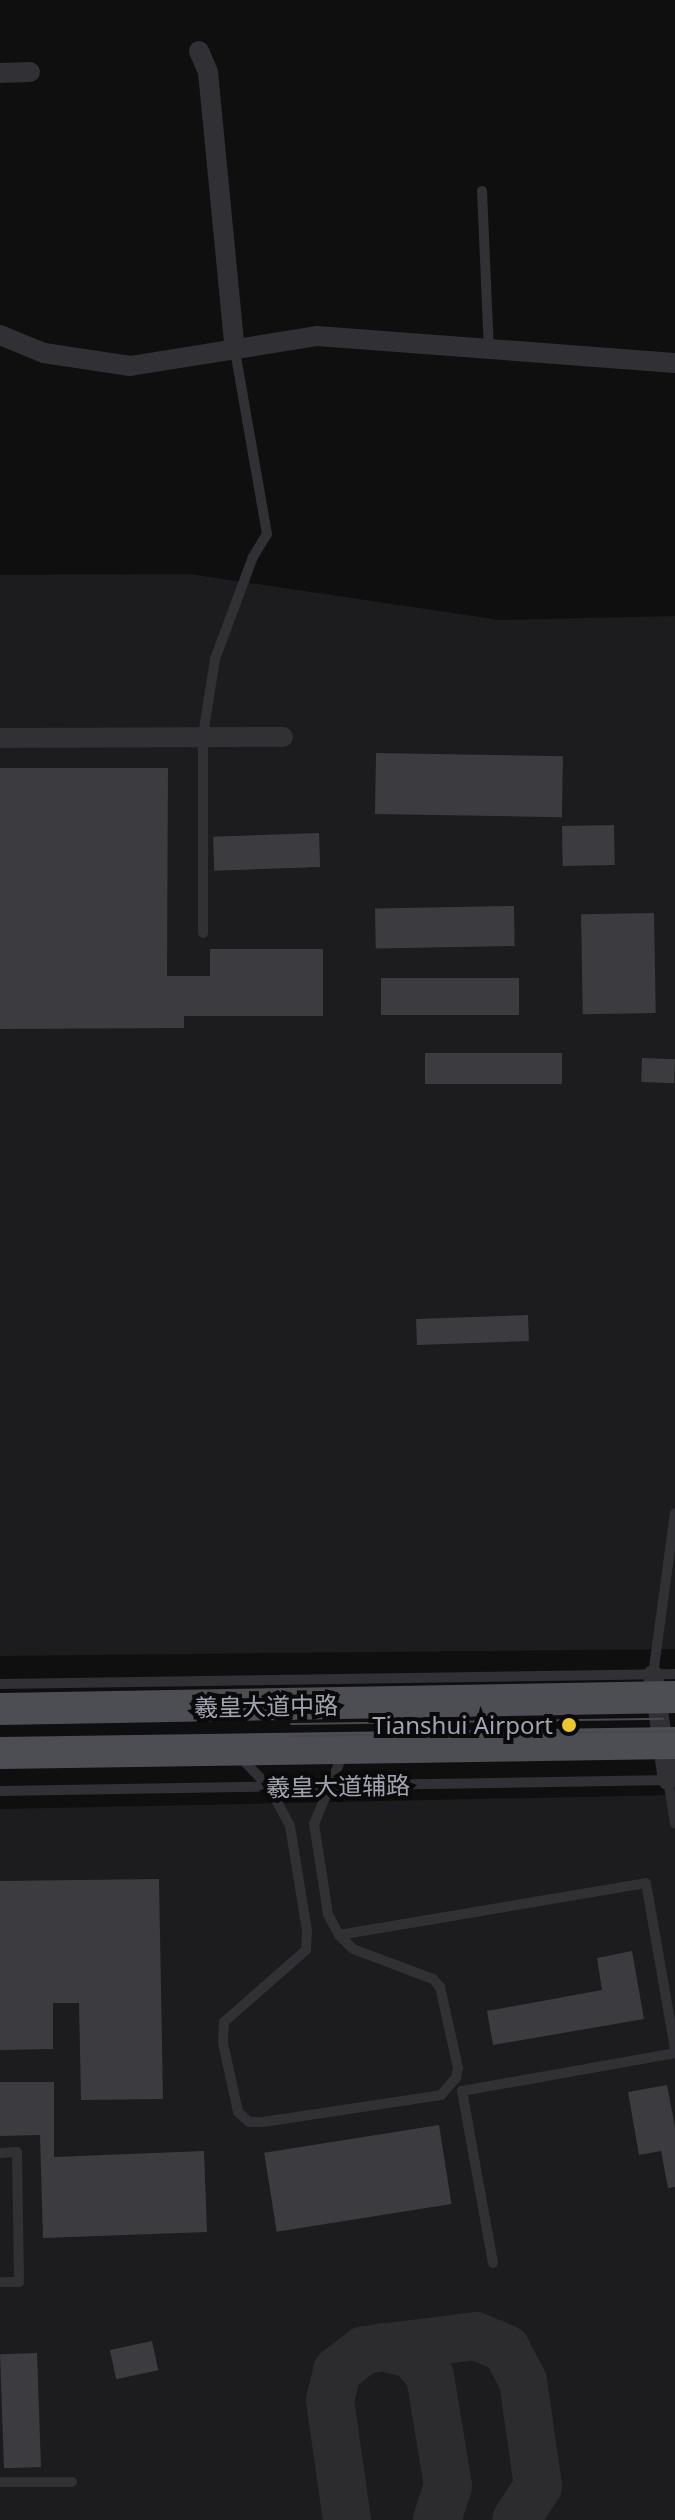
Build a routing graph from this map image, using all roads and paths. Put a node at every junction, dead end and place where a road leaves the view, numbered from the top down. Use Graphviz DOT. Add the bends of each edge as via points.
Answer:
graph roads {
  1 [pos="199,51"];
  2 [pos="30,72"];
  3 [pos="0,73"];
  4 [pos="482,191"];
  5 [pos="0,335"];
  6 [pos="235,350"];
  7 [pos="489,352"];
  8 [pos="675,363"];
  9 [pos="203,735"];
  10 [pos="283,737"];
  11 [pos="0,738"];
  12 [pos="203,933"];
  13 [pos="675,1513"];
  14 [pos="0,1684"];
  15 [pos="664,1686"];
  16 [pos="0,1709"];
  17 [pos="669,1743"];
  18 [pos="346,1748"];
  19 [pos="233,1750"];
  20 [pos="0,1753"];
  21 [pos="671,1780"];
  22 [pos="328,1786"];
  23 [pos="269,1787"];
  24 [pos="0,1791"];
  25 [pos="675,1823"];
  26 [pos="339,1935"];
  27 [pos="675,2051"];
  28 [pos="458,2068"];
  29 [pos="462,2091"];
  30 [pos="441,2095"];
  31 [pos="0,2153"];
  32 [pos="493,2263"];
  33 [pos="0,2282"];
  34 [pos="0,2482"];
  35 [pos="72,2482"];
  1 -- 6 [label="street" via="208,72"];
  2 -- 3 [label="street"];
  4 -- 7 [label="lane"];
  5 -- 6 [label="street" via="44,353 130,366"];
  6 -- 7 [label="street" via="317,336"];
  6 -- 9 [label="lane" via="267,534 253,557 215,659"];
  7 -- 8 [label="street"];
  9 -- 10 [label="street"];
  9 -- 11 [label="street"];
  9 -- 12 [label="lane"];
  13 -- 15 [label="lane"];
  14 -- 15 [label="lane"];
  15 -- 16 [label="main road, 羲皇大道中路"];
  15 -- 17 [label="street"];
  17 -- 18 [label="main road, 羲皇大道中路"];
  17 -- 21 [label="street"];
  18 -- 19 [label="main road, 羲皇大道中路"];
  18 -- 22 [label="lane"];
  19 -- 20 [label="main road, 羲皇大道中路"];
  19 -- 23 [label="lane"];
  21 -- 22 [label="lane, 羲皇大道辅路"];
  21 -- 25 [label="lane"];
  22 -- 23 [label="lane, 羲皇大道辅路"];
  22 -- 26 [label="lane" via="314,1824 328,1914"];
  23 -- 24 [label="lane, 羲皇大道辅路"];
  23 -- 30 [label="lane" via="290,1826 306,1950 224,2022 223,2043 238,2112 249,2122 263,2122"];
  26 -- 27 [label="lane" via="646,1883"];
  26 -- 28 [label="lane" via="353,1949 433,1979 440,1987"];
  27 -- 29 [label="lane"];
  28 -- 29 [label="lane"];
  28 -- 30 [label="lane"];
  29 -- 30 [label="lane"];
  29 -- 32 [label="lane"];
  31 -- 33 [label="lane" via="17,2152 19,2282"];
  34 -- 35 [label="lane"];
}
